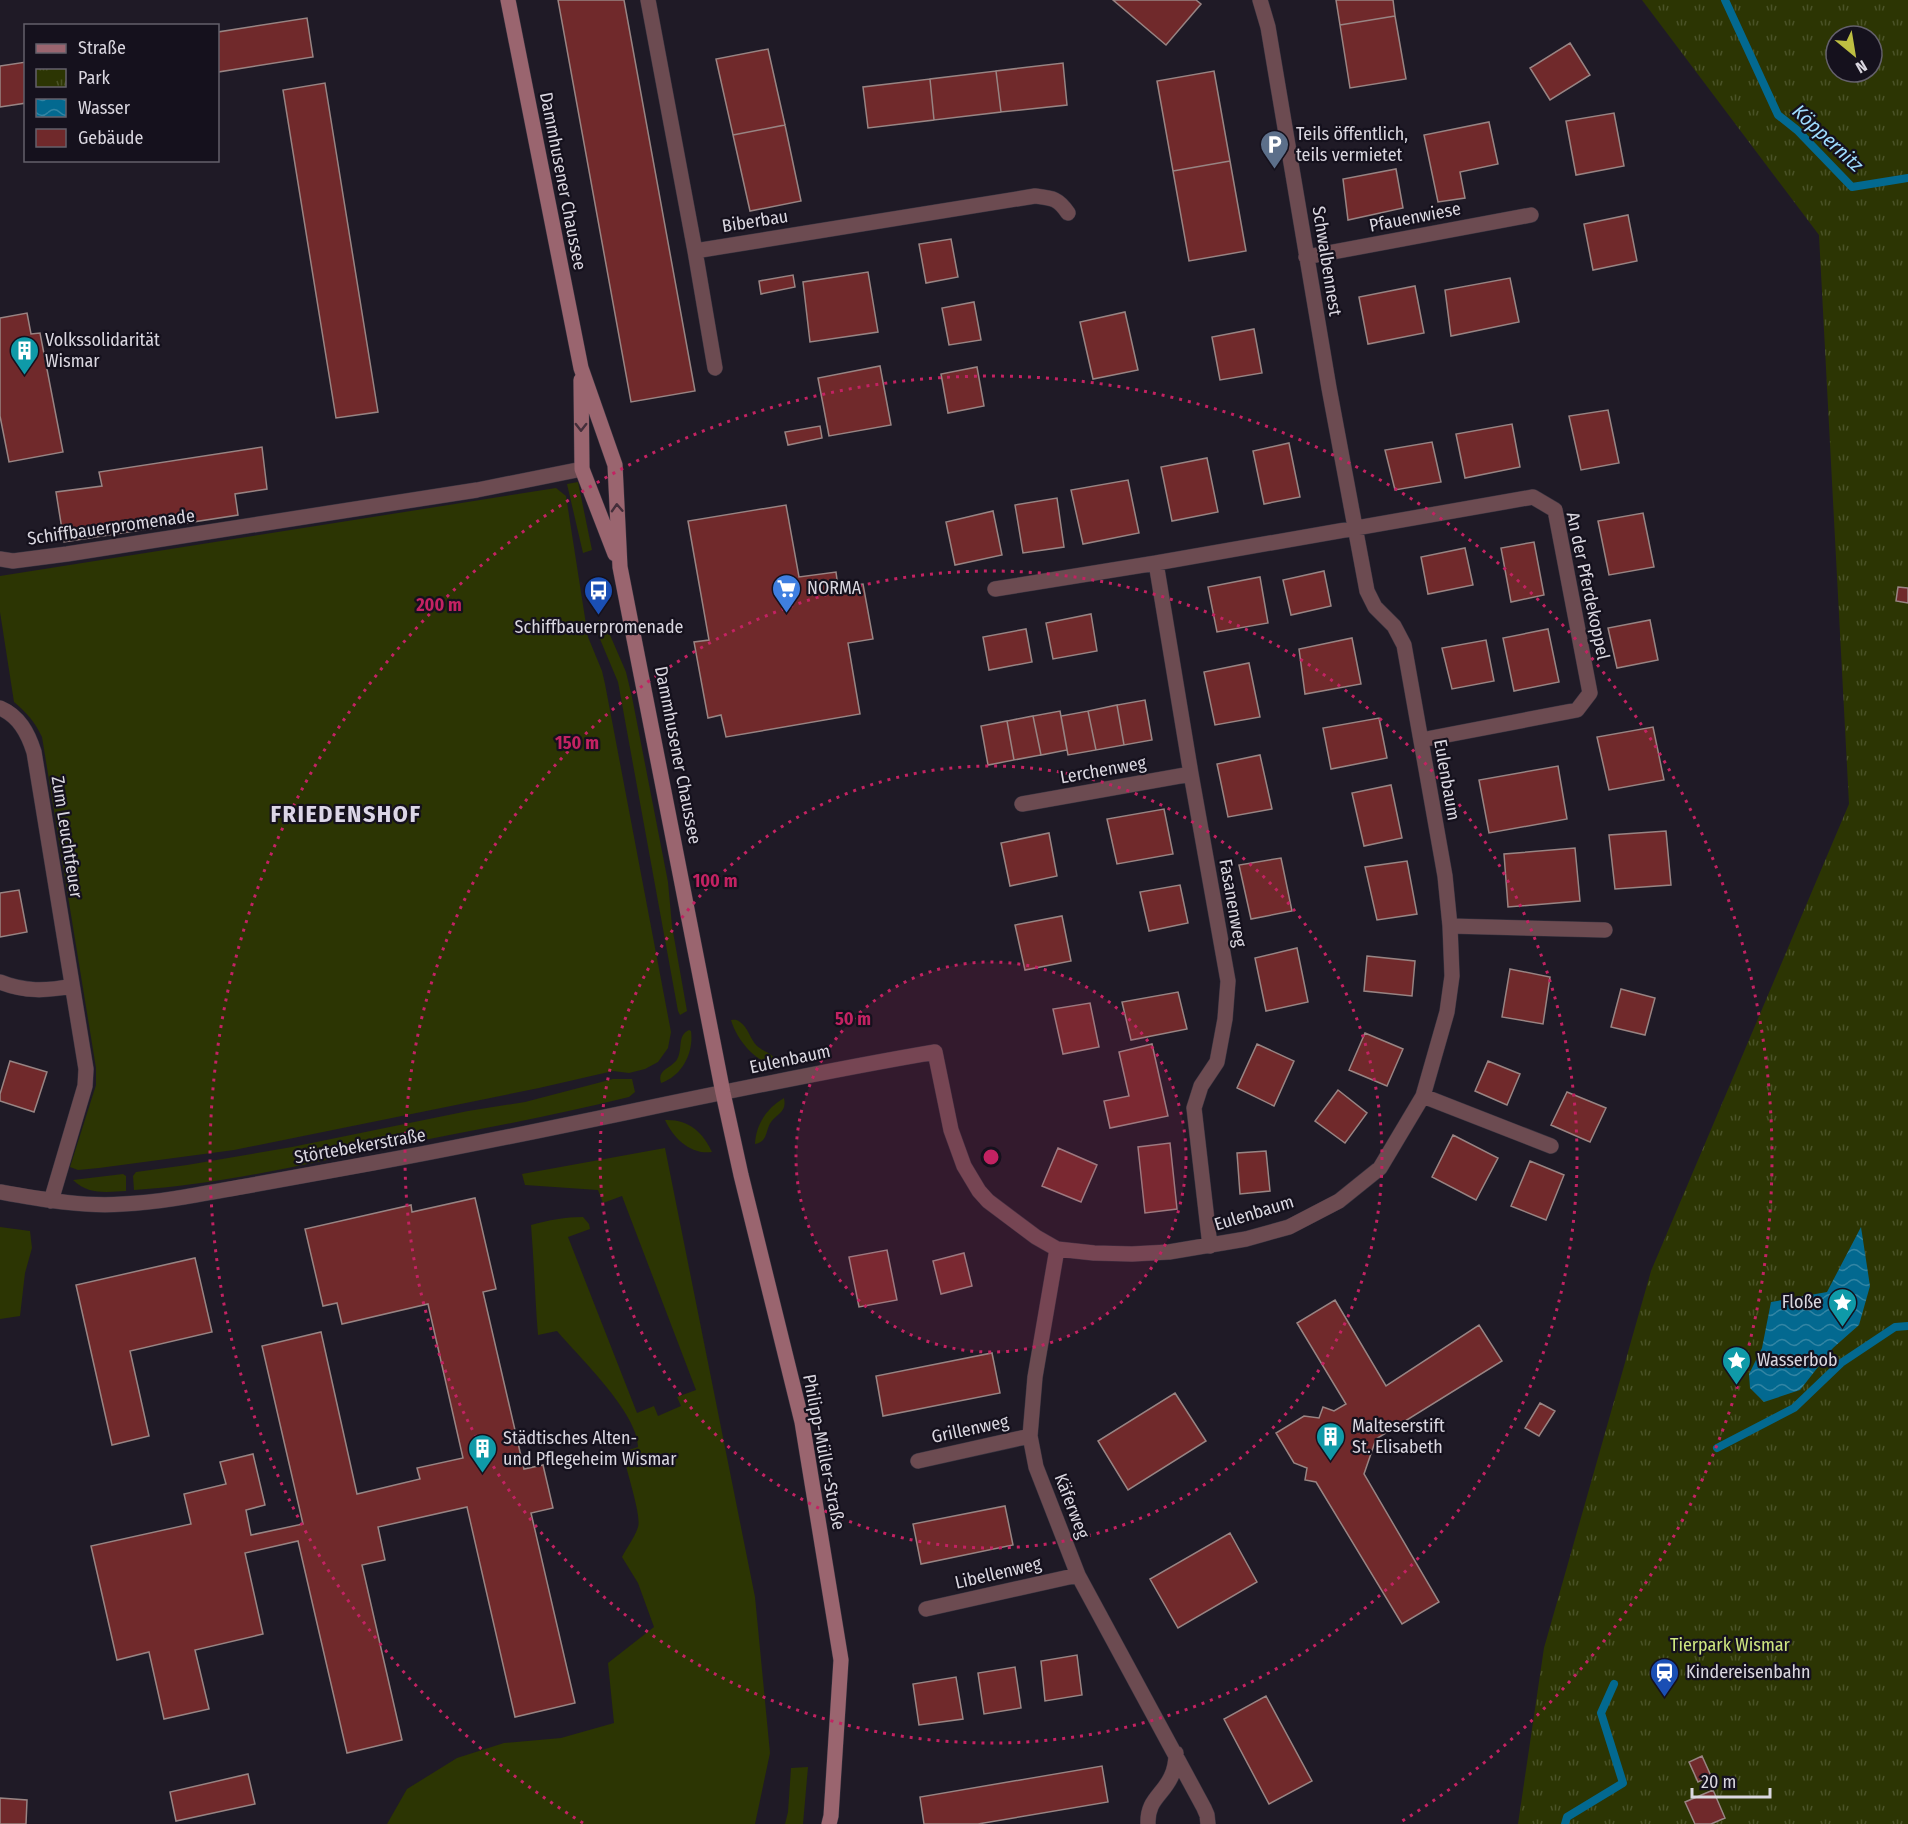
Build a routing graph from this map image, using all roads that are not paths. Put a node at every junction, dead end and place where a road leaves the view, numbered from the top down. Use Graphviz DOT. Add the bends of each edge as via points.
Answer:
graph roads {
  1 [pos="508,0"];
  2 [pos="648,0"];
  3 [pos="1260,0"];
  4 [pos="1068,213"];
  5 [pos="1531,215"];
  6 [pos="694,251"];
  7 [pos="1306,257"];
  8 [pos="581,368"];
  9 [pos="715,368"];
  10 [pos="582,470"];
  11 [pos="1355,529"];
  12 [pos="0,559"];
  13 [pos="1156,563"];
  14 [pos="620,567"];
  15 [pos="995,589"];
  16 [pos="0,708"];
  17 [pos="1421,740"];
  18 [pos="1191,774"];
  19 [pos="1022,804"];
  20 [pos="1450,926"];
  21 [pos="1605,930"];
  22 [pos="0,982"];
  23 [pos="72,986"];
  24 [pos="723,1093"];
  25 [pos="1423,1096"];
  26 [pos="1551,1146"];
  27 [pos="0,1192"];
  28 [pos="51,1201"];
  29 [pos="1210,1246"];
  30 [pos="1057,1249"];
  31 [pos="1030,1436"];
  32 [pos="918,1461"];
  33 [pos="1078,1575"];
  34 [pos="926,1609"];
  35 [pos="1176,1753"];
  36 [pos="829,1824"];
  37 [pos="1148,1824"];
  38 [pos="1208,1824"];
  1 -- 8 [label="street, Dammhusener Chaussee"];
  2 -- 6 [label="street"];
  3 -- 7 [label="street, Schwalbennest" via="1268,27"];
  4 -- 6 [label="street, Biberbau" via="1062,203 1035,196"];
  5 -- 7 [label="street, Pfauenwiese"];
  6 -- 9 [label="street"];
  7 -- 11 [label="street, Schwalbennest"];
  8 -- 10 [label="street, Dammhusener Chaussee, one-way"];
  14 -- 8 [label="street, Dammhusener Chaussee, one-way" via="615,465"];
  10 -- 12 [label="street, Schiffbauerpromenade" via="103,549 13,561"];
  10 -- 14 [label="street, Dammhusener Chaussee"];
  11 -- 13 [label="street"];
  11 -- 17 [label="street, Eulenbaum" via="1367,591 1404,645"];
  11 -- 17 [label="street, An der Pferdekoppel" via="1533,497 1555,510 1590,693 1577,710"];
  13 -- 15 [label="street"];
  13 -- 18 [label="street, Fasanenweg"];
  14 -- 24 [label="street, Dammhusener Chaussee"];
  16 -- 23 [label="street, Zum Leuchtfeuer" via="11,712 26,730 34,752"];
  17 -- 20 [label="street, Eulenbaum"];
  18 -- 19 [label="street, Lerchenweg"];
  18 -- 29 [label="street, Fasanenweg" via="1228,981 1217,1062 1201,1086 1194,1108"];
  20 -- 21 [label="street"];
  20 -- 25 [label="street, Eulenbaum" via="1452,976 1447,1012"];
  22 -- 23 [label="street" via="31,990"];
  23 -- 28 [label="street, Zum Leuchtfeuer" via="86,1078"];
  24 -- 28 [label="street, Störtebekerstraße" via="179,1199 122,1204"];
  24 -- 30 [label="street, Eulenbaum" via="935,1052 951,1130 964,1166 979,1191"];
  24 -- 36 [label="street, Philipp-Müller-Straße" via="802,1422 841,1660"];
  25 -- 26 [label="street"];
  25 -- 29 [label="street, Eulenbaum" via="1380,1168 1339,1201 1289,1227"];
  27 -- 28 [label="street, Störtebekerstraße"];
  29 -- 30 [label="street, Eulenbaum" via="1132,1254"];
  30 -- 31 [label="street, Käferweg" via="1035,1377"];
  31 -- 32 [label="street, Grillenweg"];
  31 -- 33 [label="street, Käferweg" via="1036,1467"];
  33 -- 34 [label="street, Libellenweg"];
  33 -- 35 [label="street, Käferweg"];
  35 -- 37 [label="street" via="1171,1778 1147,1813"];
  35 -- 38 [label="street, Käferweg"];
}
